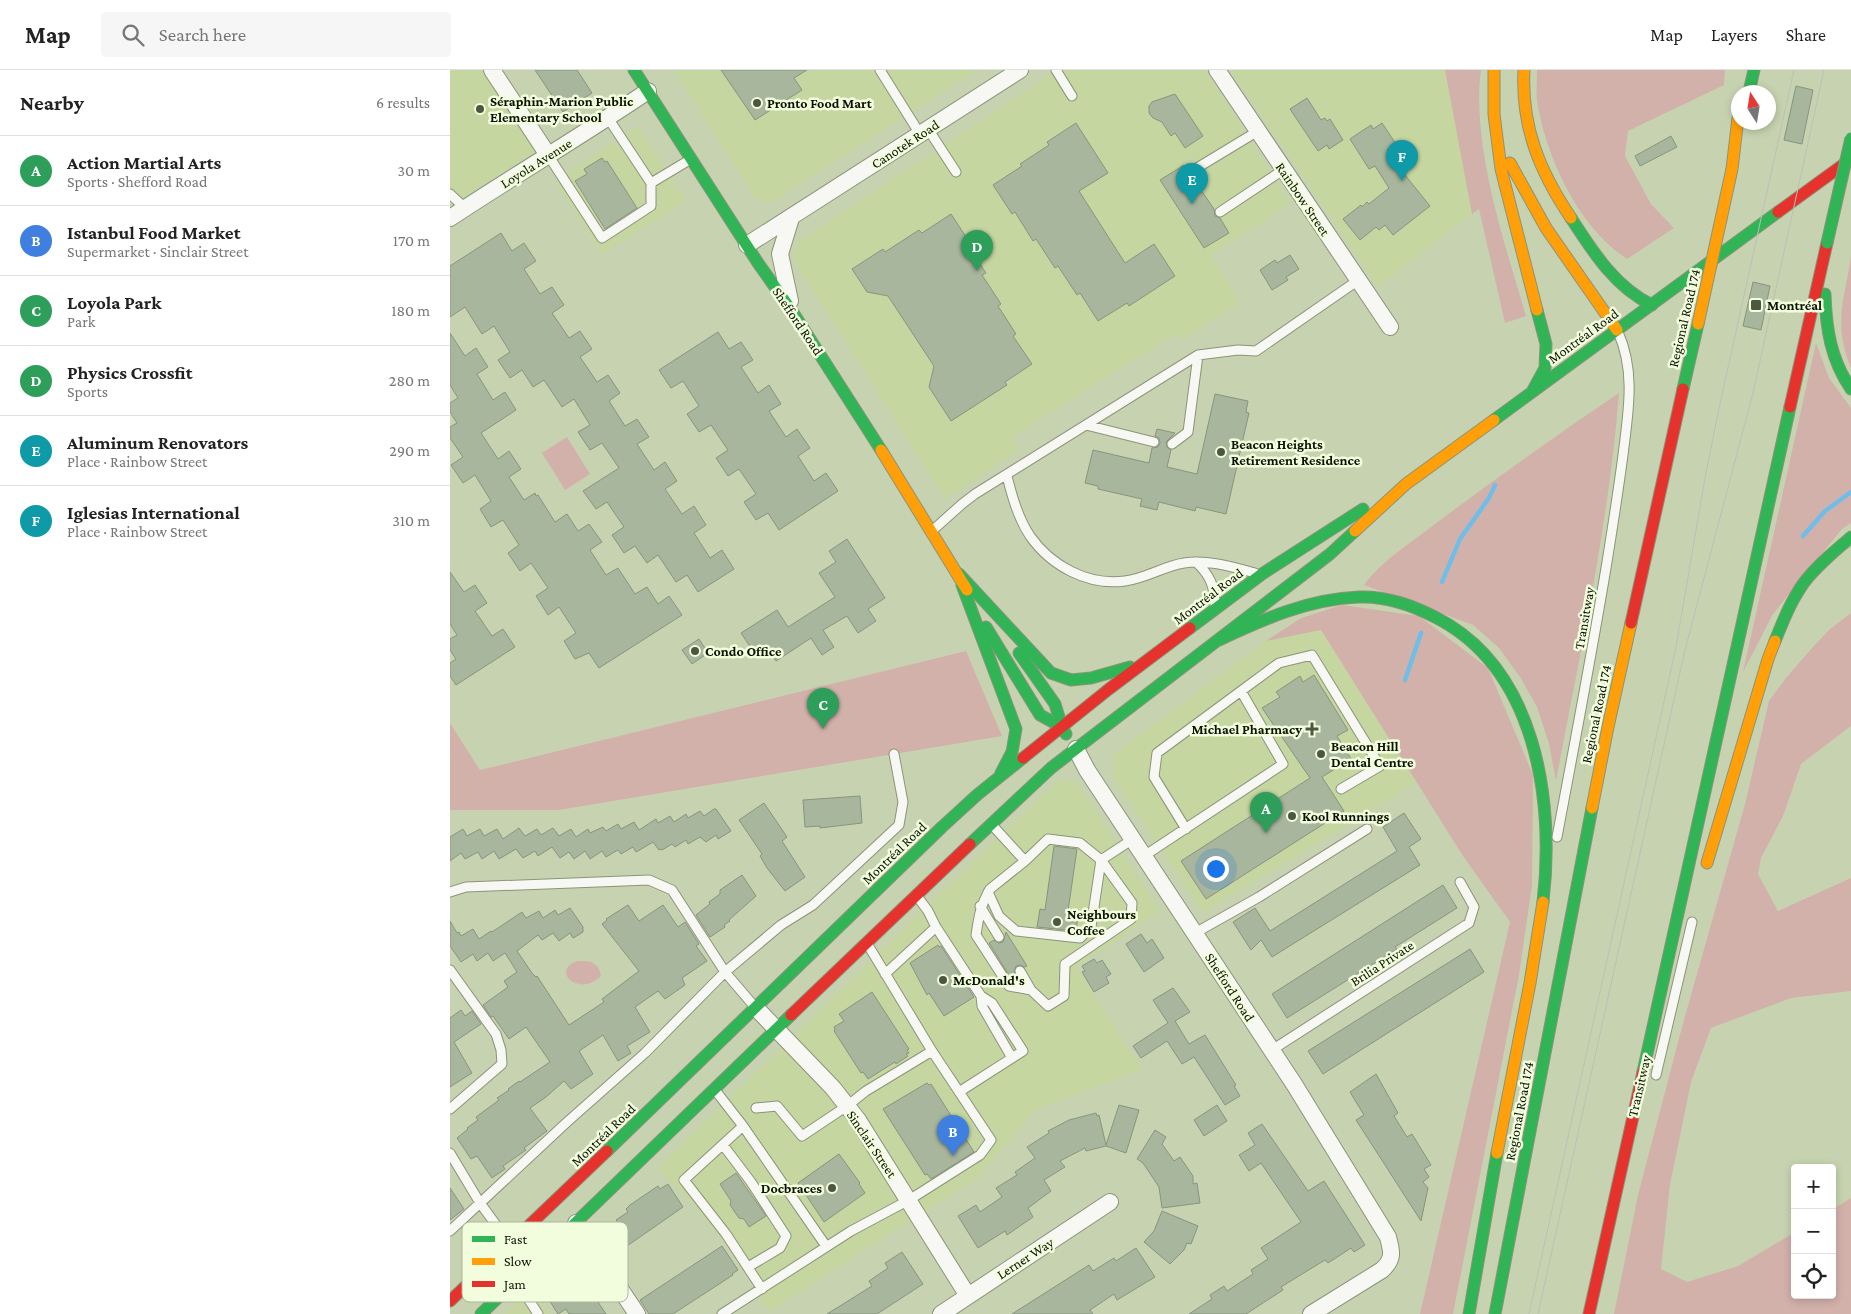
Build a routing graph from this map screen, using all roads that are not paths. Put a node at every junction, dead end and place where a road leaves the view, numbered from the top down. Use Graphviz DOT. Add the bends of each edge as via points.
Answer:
graph roads {
  1 [pos="492,70"];
  2 [pos="634,70"];
  3 [pos="880,70"];
  4 [pos="1020,70"];
  5 [pos="1056,70"];
  6 [pos="1217,70"];
  7 [pos="1494,70"];
  8 [pos="1524,70"];
  9 [pos="1744,70"];
  10 [pos="1754,70"];
  11 [pos="1743,85"];
  12 [pos="1751,85"];
  13 [pos="648,91"];
  14 [pos="1494,93"];
  15 [pos="1072,96"];
  16 [pos="608,118"];
  17 [pos="1737,130"];
  18 [pos="1741,130"];
  19 [pos="924,131"];
  20 [pos="1258,131"];
  21 [pos="1851,138"];
  22 [pos="548,155"];
  23 [pos="692,159"];
  24 [pos="1851,159"];
  25 [pos="1283,170"];
  26 [pos="1732,170"];
  27 [pos="1192,171"];
  28 [pos="956,172"];
  29 [pos="651,183"];
  30 [pos="450,194"];
  31 [pos="465,208"];
  32 [pos="1220,212"];
  33 [pos="450,218"];
  34 [pos="792,218"];
  35 [pos="1827,243"];
  36 [pos="747,245"];
  37 [pos="1357,280"];
  38 [pos="1652,306"];
  39 [pos="792,311"];
  40 [pos="1390,327"];
  41 [pos="1617,330"];
  42 [pos="1198,355"];
  43 [pos="1851,389"];
  44 [pos="1533,390"];
  45 [pos="1086,425"];
  46 [pos="1154,442"];
  47 [pos="1172,444"];
  48 [pos="1006,476"];
  49 [pos="1406,484"];
  50 [pos="932,530"];
  51 [pos="1851,537"];
  52 [pos="1196,562"];
  53 [pos="959,574"];
  54 [pos="1262,574"];
  55 [pos="1215,610"];
  56 [pos="1219,640"];
  57 [pos="1145,662"];
  58 [pos="1241,691"];
  59 [pos="1062,727"];
  60 [pos="1076,749"];
  61 [pos="894,754"];
  62 [pos="997,779"];
  63 [pos="1341,789"];
  64 [pos="991,824"];
  65 [pos="1367,828"];
  66 [pos="1186,829"];
  67 [pos="1133,839"];
  68 [pos="1144,856"];
  69 [pos="1101,860"];
  70 [pos="1025,861"];
  71 [pos="1703,878"];
  72 [pos="1460,882"];
  73 [pos="450,892"];
  74 [pos="988,892"];
  75 [pos="915,895"];
  76 [pos="980,906"];
  77 [pos="1543,910"];
  78 [pos="1693,917"];
  79 [pos="936,927"];
  80 [pos="1195,933"];
  81 [pos="999,937"];
  82 [pos="866,943"];
  83 [pos="450,970"];
  84 [pos="1020,971"];
  85 [pos="725,972"];
  86 [pos="885,974"];
  87 [pos="1031,990"];
  88 [pos="981,996"];
  89 [pos="756,1008"];
  90 [pos="777,1028"];
  91 [pos="1272,1050"];
  92 [pos="932,1051"];
  93 [pos="1012,1058"];
  94 [pos="1642,1079"];
  95 [pos="1654,1082"];
  96 [pos="714,1089"];
  97 [pos="959,1092"];
  98 [pos="847,1106"];
  99 [pos="450,1108"];
  100 [pos="756,1108"];
  101 [pos="743,1126"];
  102 [pos="722,1145"];
  103 [pos="450,1153"];
  104 [pos="908,1200"];
  105 [pos="1110,1202"];
  106 [pos="480,1203"];
  107 [pos="1620,1220"];
  108 [pos="494,1222"];
  109 [pos="533,1222"];
  110 [pos="577,1222"];
  111 [pos="450,1231"];
  112 [pos="826,1246"];
  113 [pos="748,1267"];
  114 [pos="762,1289"];
  115 [pos="462,1290"];
  116 [pos="968,1296"];
  117 [pos="450,1302"];
  118 [pos="494,1302"];
  119 [pos="530,1302"];
  120 [pos="628,1302"];
  121 [pos="481,1314"];
  122 [pos="538,1314"];
  123 [pos="636,1314"];
  124 [pos="722,1314"];
  125 [pos="941,1314"];
  126 [pos="1311,1314"];
  127 [pos="1468,1314"];
  128 [pos="1495,1314"];
  129 [pos="1589,1314"];
  1 -- 22 [label="street"];
  2 -- 13 [label="main road, Shefford Road"];
  3 -- 19 [label="lane"];
  4 -- 19 [label="street, Canotek Road"];
  5 -- 15 [label="lane"];
  6 -- 20 [label="street, Rainbow Street"];
  7 -- 14 [label="main road"];
  8 -- 38 [label="main road" via="1523,93 1528,124 1539,160 1552,187 1581,233 1621,286"];
  9 -- 11 [label="main road"];
  10 -- 12 [label="main road"];
  13 -- 16 [label="street, Loyola Avenue"];
  13 -- 23 [label="main road, Shefford Road"];
  14 -- 41 [label="main road" via="1502,141 1519,182"];
  14 -- 44 [label="main road" via="1500,169 1546,344 1545,368"];
  16 -- 22 [label="street, Loyola Avenue"];
  16 -- 29 [label="lane"];
  17 -- 26 [label="main road"];
  18 -- 26 [label="main road, Regional Road 174"];
  19 -- 28 [label="lane"];
  19 -- 34 [label="street, Canotek Road"];
  20 -- 25 [label="street, Rainbow Street"];
  20 -- 27 [label="lane"];
  21 -- 35 [label="main road, bridge"];
  22 -- 29 [label="lane" via="602,238 652,206"];
  22 -- 31 [label="street, Loyola Avenue"];
  23 -- 29 [label="lane"];
  23 -- 36 [label="main road, Shefford Road"];
  24 -- 38 [label="main road, Montréal Road"];
  25 -- 32 [label="lane"];
  25 -- 37 [label="street, Rainbow Street"];
  26 -- 128 [label="main road, Regional Road 174, bridge" via="1608,727"];
  30 -- 31 [label="lane"];
  31 -- 33 [label="street, Loyola Avenue"];
  34 -- 36 [label="street, Canotek Road"];
  34 -- 39 [label="street" via="780,254"];
  35 -- 43 [label="main road" via="1824,293 1829,343 1836,366"];
  35 -- 94 [label="main road"];
  36 -- 39 [label="main road, Shefford Road"];
  37 -- 40 [label="street, Rainbow Street"];
  37 -- 42 [label="lane" via="1256,350"];
  38 -- 41 [label="main road, Montréal Road"];
  39 -- 50 [label="main road, Shefford Road"];
  41 -- 44 [label="main road, Montréal Road"];
  41 -- 77 [label="lane, Transitway" via="1628,359 1630,391 1620,486"];
  42 -- 45 [label="lane"];
  42 -- 47 [label="lane" via="1188,432"];
  44 -- 49 [label="main road, Montréal Road"];
  45 -- 46 [label="lane"];
  45 -- 48 [label="lane"];
  48 -- 50 [label="lane" via="962,504"];
  48 -- 52 [label="lane" via="1019,516 1030,535 1042,550 1072,572 1106,582 1124,581 1178,564"];
  49 -- 54 [label="main road, Montréal Road"];
  49 -- 56 [label="main road, Montréal Road" via="1330,554"];
  50 -- 53 [label="main road, Shefford Road"];
  51 -- 71 [label="main road" via="1821,562 1803,584 1777,634"];
  52 -- 54 [label="lane"];
  52 -- 55 [label="lane" via="1214,587"];
  53 -- 57 [label="main road" via="1051,673 1071,680 1092,678"];
  53 -- 59 [label="main road, Shefford Road" via="1055,704"];
  53 -- 59 [label="main road, Shefford Road" via="994,640 1040,714"];
  53 -- 62 [label="main road" via="1016,729 1013,751"];
  54 -- 55 [label="main road, Montréal Road"];
  55 -- 57 [label="main road, Montréal Road"];
  56 -- 60 [label="main road, Montréal Road"];
  56 -- 77 [label="main road" via="1292,608 1350,596 1401,602 1431,612 1457,628 1482,650 1504,678 1535,749 1545,811"];
  57 -- 59 [label="main road, Montréal Road"];
  58 -- 63 [label="lane" via="1279,663 1312,656 1380,766"];
  58 -- 66 [label="lane" via="1157,753 1154,778"];
  58 -- 66 [label="lane" via="1283,764"];
  59 -- 60 [label="main road, Shefford Road"];
  59 -- 62 [label="main road, Montréal Road"];
  60 -- 64 [label="main road, Montréal Road"];
  60 -- 67 [label="street, Shefford Road"];
  61 -- 85 [label="lane" via="903,802 899,825 813,904 781,925"];
  62 -- 89 [label="main road, Montréal Road" via="942,827"];
  64 -- 70 [label="lane"];
  64 -- 75 [label="main road, Montréal Road"];
  65 -- 80 [label="lane" via="1259,897"];
  66 -- 68 [label="lane"];
  67 -- 68 [label="street, Shefford Road"];
  67 -- 69 [label="lane"];
  68 -- 80 [label="street, Shefford Road"];
  69 -- 70 [label="lane" via="1080,843 1048,839"];
  69 -- 74 [label="lane" via="1091,927 1080,938 1016,931 999,916"];
  69 -- 87 [label="lane" via="1132,903 1131,919 1065,964 1064,996 1048,1006"];
  70 -- 74 [label="lane"];
  72 -- 91 [label="lane, Brilia Private" via="1474,907 1469,923"];
  73 -- 85 [label="lane" via="466,887 649,880 672,890"];
  74 -- 76 [label="lane"];
  75 -- 79 [label="lane"];
  75 -- 82 [label="main road, Montréal Road"];
  76 -- 81 [label="lane"];
  76 -- 87 [label="lane" via="976,935 1009,986"];
  77 -- 127 [label="main road"];
  78 -- 94 [label="main road"];
  78 -- 95 [label="lane, Transitway"];
  79 -- 86 [label="lane"];
  79 -- 88 [label="lane"];
  80 -- 91 [label="street, Shefford Road"];
  82 -- 86 [label="lane"];
  82 -- 90 [label="main road, Montréal Road"];
  83 -- 99 [label="lane" via="496,1034 502,1064"];
  84 -- 87 [label="lane"];
  85 -- 89 [label="lane"];
  85 -- 106 [label="lane" via="645,1053"];
  86 -- 92 [label="lane"];
  88 -- 93 [label="lane" via="982,1006"];
  88 -- 93 [label="lane" via="992,1004 1023,1051"];
  89 -- 90 [label="street, Sinclair Street"];
  89 -- 109 [label="main road, Montréal Road"];
  90 -- 96 [label="main road, Montréal Road"];
  90 -- 98 [label="street, Sinclair Street"];
  91 -- 126 [label="street, Shefford Road" via="1388,1237 1392,1252 1382,1270"];
  92 -- 97 [label="lane"];
  92 -- 98 [label="lane"];
  93 -- 97 [label="lane"];
  94 -- 107 [label="lane, Transitway"];
  94 -- 129 [label="main road"];
  96 -- 101 [label="lane"];
  96 -- 110 [label="main road, Montréal Road"];
  97 -- 104 [label="lane" via="990,1140 980,1155"];
  98 -- 100 [label="lane" via="802,1136 777,1106"];
  98 -- 104 [label="street, Sinclair Street"];
  101 -- 102 [label="lane"];
  101 -- 112 [label="lane"];
  102 -- 113 [label="lane" via="684,1180"];
  102 -- 113 [label="lane" via="786,1236 780,1248"];
  103 -- 106 [label="lane"];
  104 -- 112 [label="lane"];
  104 -- 116 [label="street, Sinclair Street"];
  105 -- 116 [label="street, Lerner Way"];
  106 -- 108 [label="lane"];
  106 -- 111 [label="lane"];
  112 -- 114 [label="lane"];
  113 -- 114 [label="lane"];
  114 -- 124 [label="lane"];
  115 -- 117 [label="main road, Montréal Road"];
  116 -- 125 [label="street, Lerner Way"];
  118 -- 121 [label="main road, Montréal Road"];
  119 -- 122 [label="lane"];
  120 -- 123 [label="street"];
}
